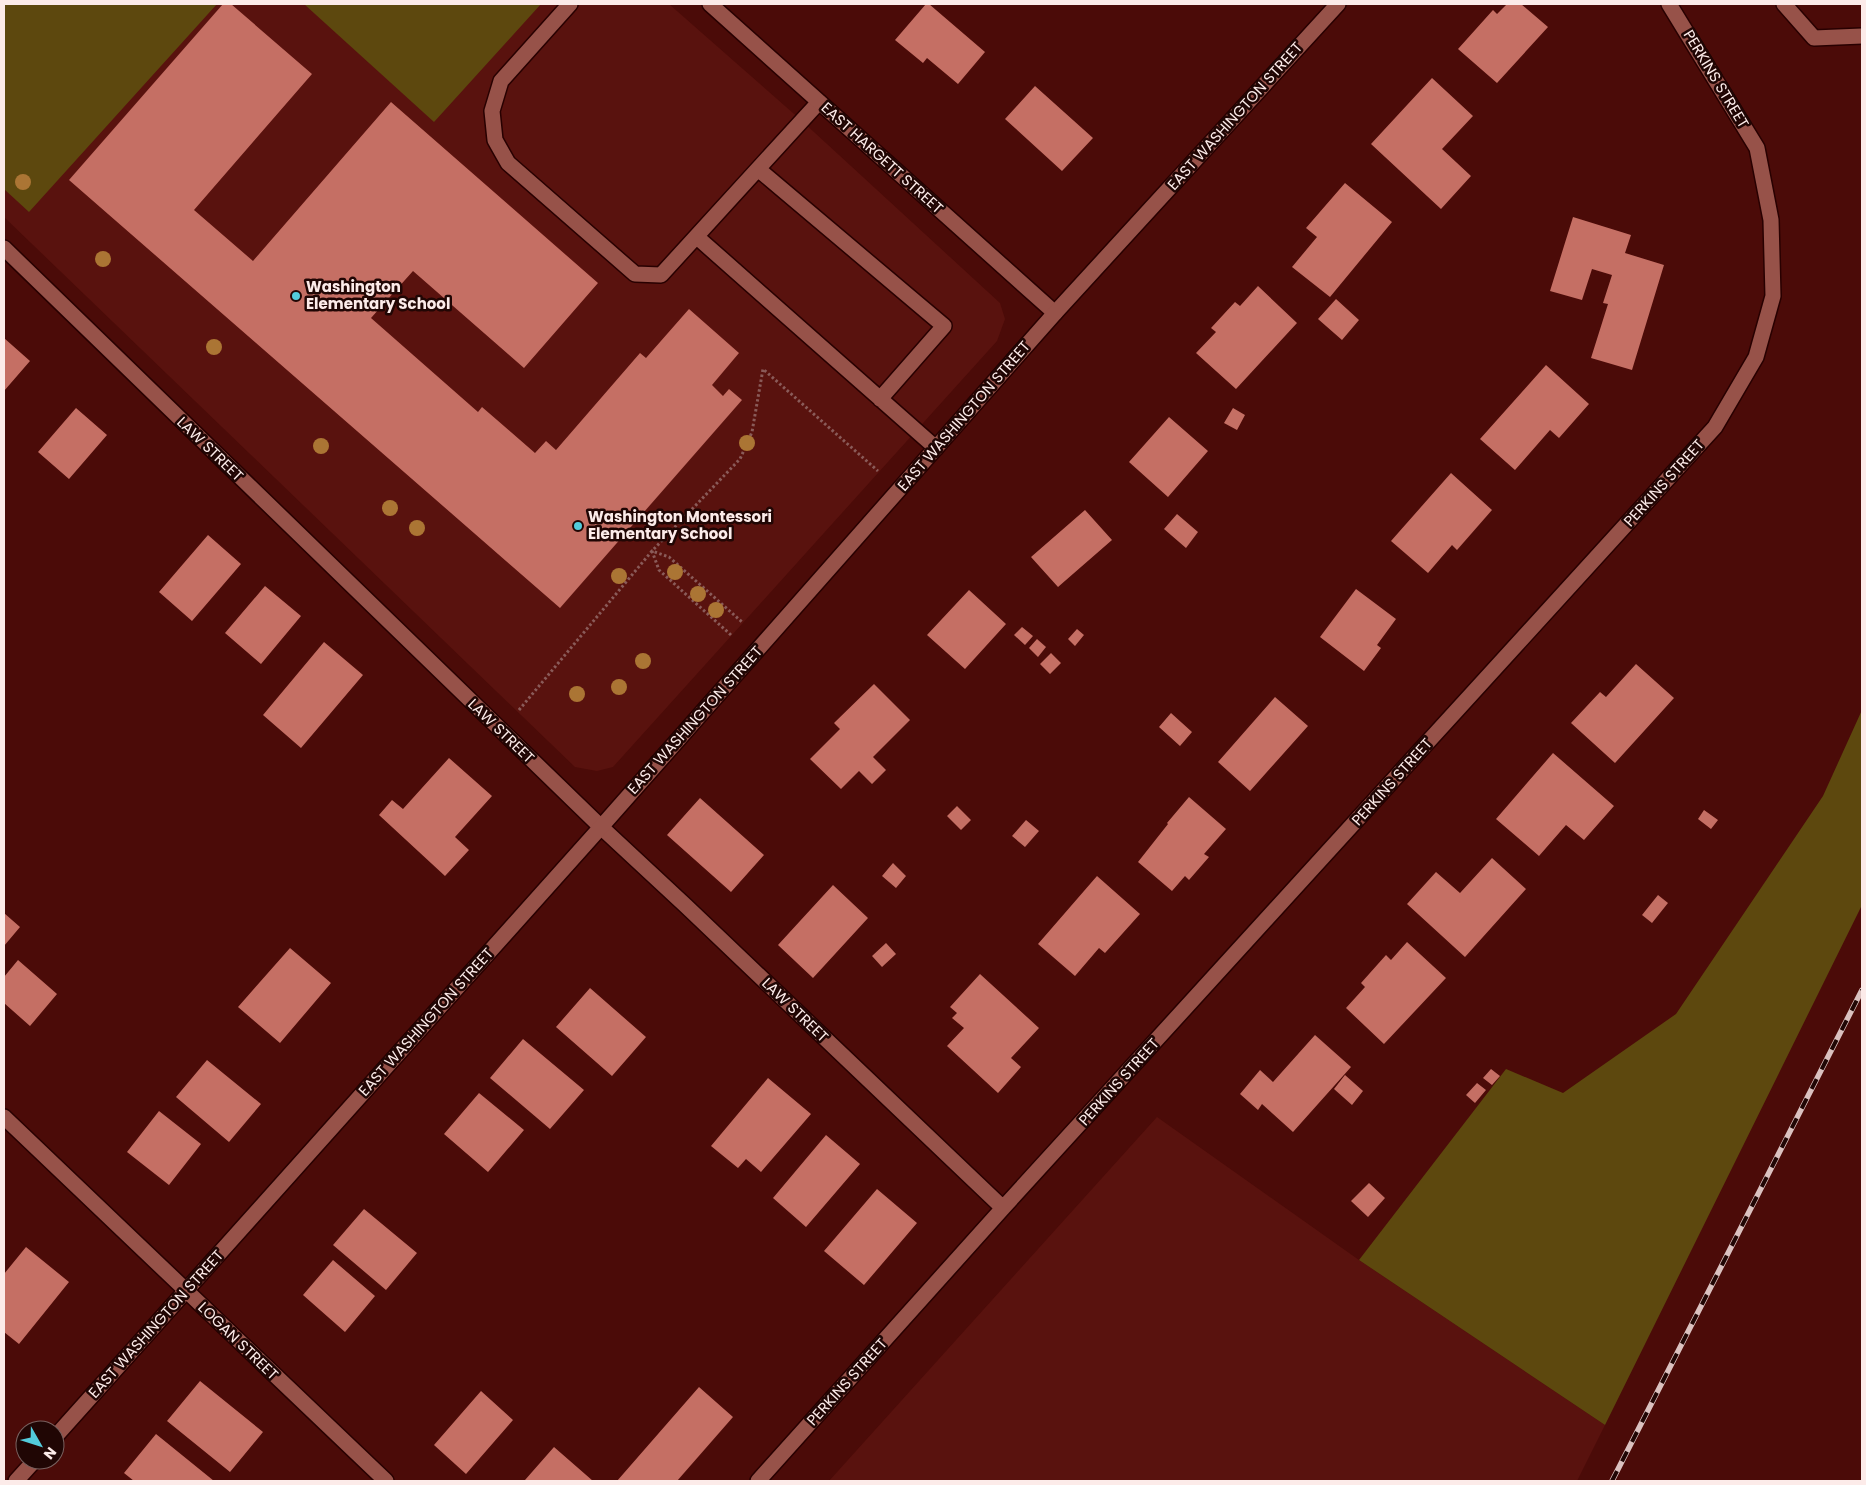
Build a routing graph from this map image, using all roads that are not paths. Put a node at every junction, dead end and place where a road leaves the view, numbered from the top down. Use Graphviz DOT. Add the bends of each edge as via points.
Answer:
graph roads {
  1 [pos="570,4"];
  2 [pos="710,4"];
  3 [pos="1338,4"];
  4 [pos="1669,4"];
  5 [pos="1784,4"];
  6 [pos="1862,36"];
  7 [pos="819,102"];
  8 [pos="758,169"];
  9 [pos="697,237"];
  10 [pos="4,248"];
  11 [pos="1055,313"];
  12 [pos="880,398"];
  13 [pos="936,448"];
  14 [pos="600,827"];
  15 [pos="4,1117"];
  16 [pos="1003,1208"];
  17 [pos="186,1291"];
  18 [pos="65,1427"];
  19 [pos="26,1470"];
  20 [pos="16,1481"];
  21 [pos="386,1481"];
  22 [pos="758,1481"];
  1 -- 9 [label="street" via="501,81 492,111 496,140 508,163 635,274 661,276"];
  2 -- 7 [label="street, EAST HARGETT STREET"];
  3 -- 11 [label="street, EAST WASHINGTON STREET"];
  4 -- 16 [label="street, PERKINS STREET" via="1757,148 1771,220 1773,296 1756,357 1715,427"];
  5 -- 6 [label="street" via="1814,38"];
  7 -- 8 [label="street"];
  7 -- 11 [label="street, EAST HARGETT STREET"];
  8 -- 9 [label="street"];
  8 -- 12 [label="street" via="944,326"];
  9 -- 12 [label="street"];
  10 -- 14 [label="street, LAW STREET"];
  11 -- 13 [label="street, EAST WASHINGTON STREET"];
  12 -- 13 [label="street"];
  13 -- 14 [label="street, EAST WASHINGTON STREET"];
  14 -- 16 [label="street, LAW STREET"];
  14 -- 17 [label="street, EAST WASHINGTON STREET"];
  15 -- 17 [label="street, LOGAN STREET"];
  16 -- 22 [label="street, PERKINS STREET"];
  17 -- 18 [label="street, EAST WASHINGTON STREET"];
  17 -- 21 [label="street, LOGAN STREET"];
  19 -- 20 [label="street"];
}
